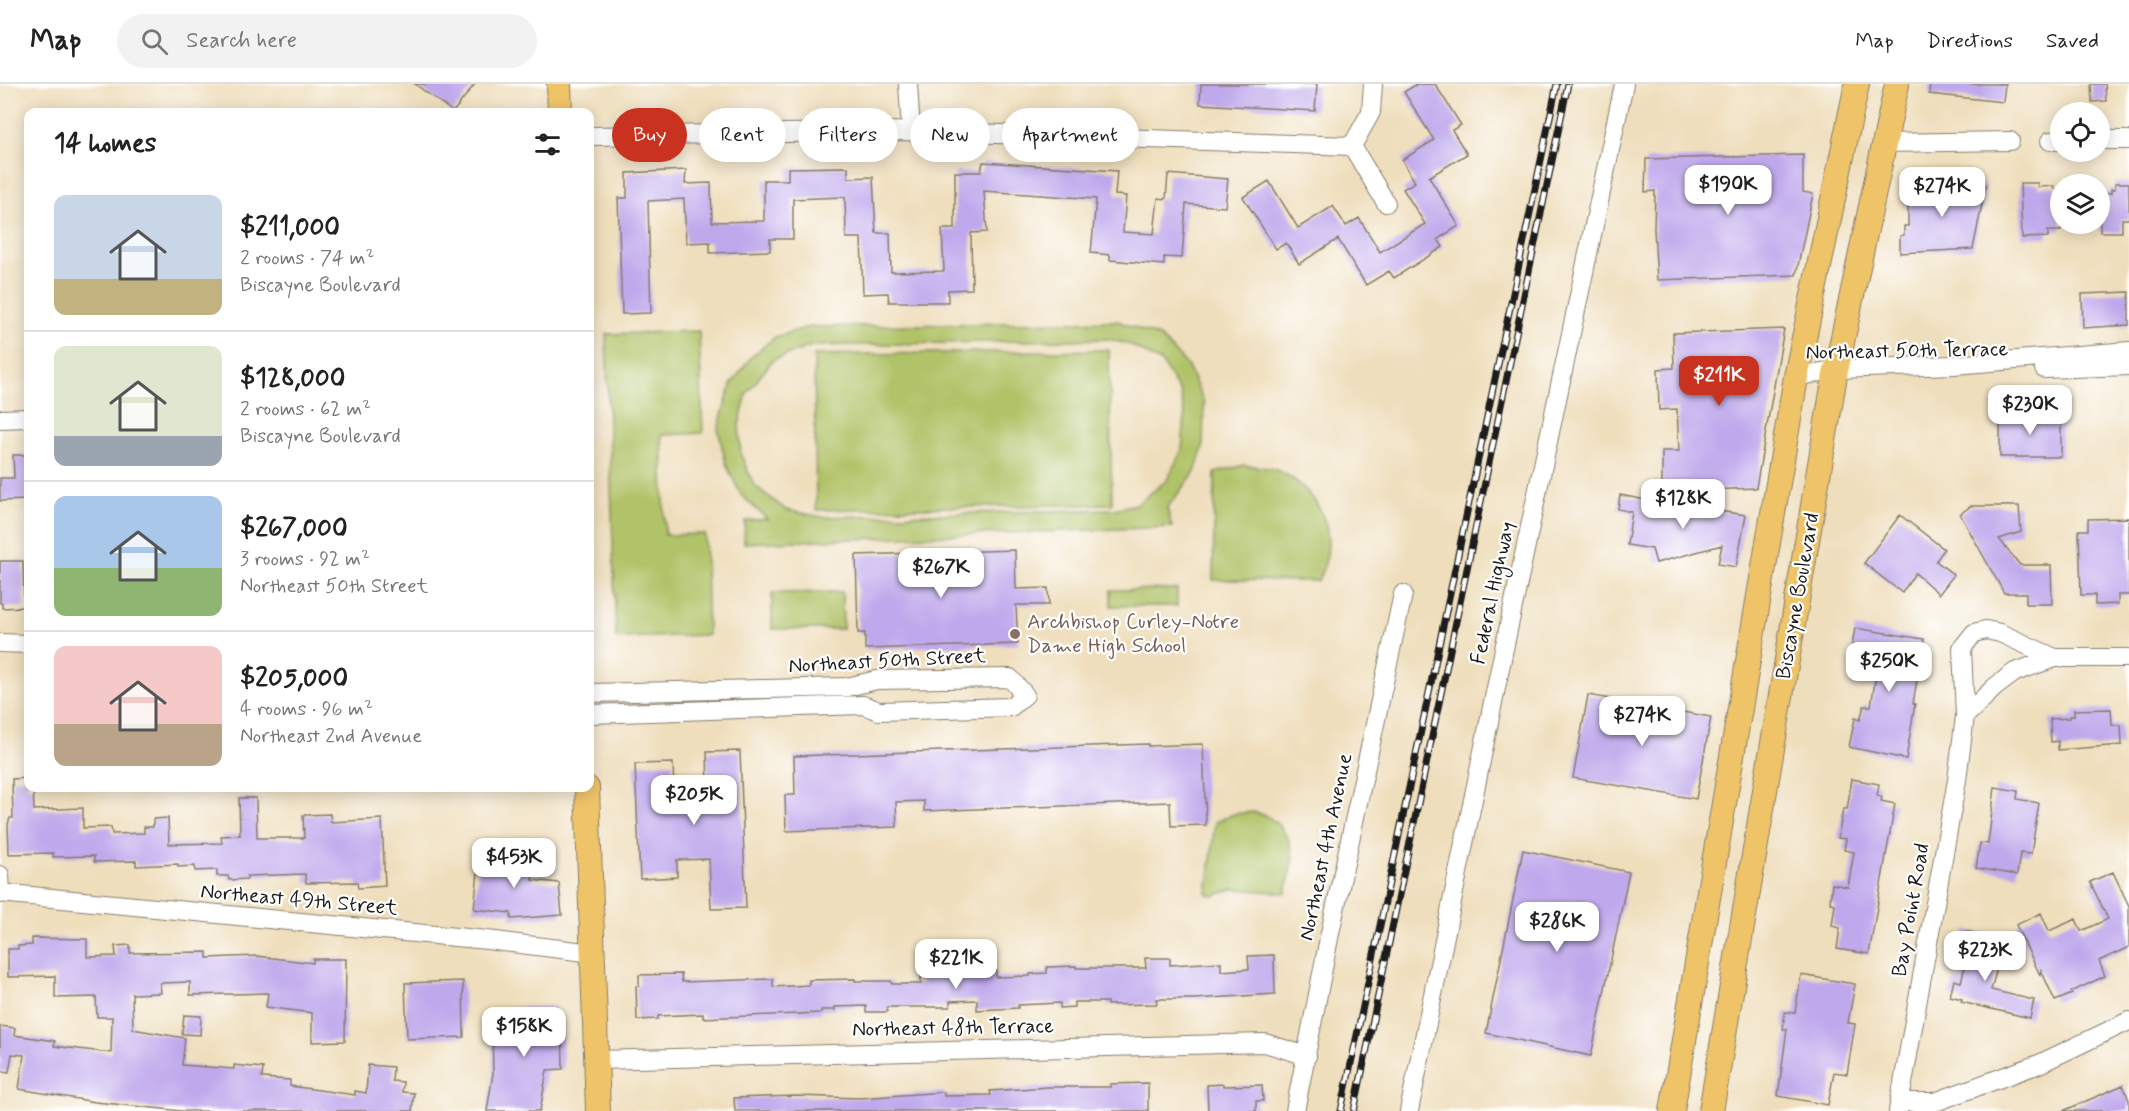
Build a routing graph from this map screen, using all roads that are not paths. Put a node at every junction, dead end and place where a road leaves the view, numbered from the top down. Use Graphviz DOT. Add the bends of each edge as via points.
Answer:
graph roads {
  1 [pos="559,84"];
  2 [pos="908,84"];
  3 [pos="1624,84"];
  4 [pos="1857,84"];
  5 [pos="1897,84"];
  6 [pos="1369,85"];
  7 [pos="560,108"];
  8 [pos="910,115"];
  9 [pos="910,131"];
  10 [pos="990,134"];
  11 [pos="594,136"];
  12 [pos="2110,140"];
  13 [pos="2129,140"];
  14 [pos="2010,141"];
  15 [pos="1884,143"];
  16 [pos="1352,146"];
  17 [pos="1386,203"];
  18 [pos="2129,351"];
  19 [pos="2129,366"];
  20 [pos="1836,372"];
  21 [pos="1796,376"];
  22 [pos="24,418"];
  23 [pos="0,419"];
  24 [pos="1403,594"];
  25 [pos="0,643"];
  26 [pos="24,644"];
  27 [pos="2055,657"];
  28 [pos="2129,658"];
  29 [pos="594,693"];
  30 [pos="594,714"];
  31 [pos="1965,716"];
  32 [pos="586,792"];
  33 [pos="0,875"];
  34 [pos="0,893"];
  35 [pos="592,953"];
  36 [pos="2129,1021"];
  37 [pos="1307,1056"];
  38 [pos="597,1060"];
  39 [pos="1899,1107"];
  40 [pos="598,1111"];
  41 [pos="1295,1111"];
  42 [pos="1409,1111"];
  43 [pos="1672,1111"];
  44 [pos="1711,1111"];
  1 -- 7 [label="main road"];
  2 -- 8 [label="street"];
  3 -- 42 [label="street, Federal Highway"];
  4 -- 21 [label="main road, Biscayne Boulevard"];
  5 -- 15 [label="main road, Biscayne Boulevard"];
  6 -- 16 [label="street" via="1371,112"];
  9 -- 11 [label="street"];
  10 -- 16 [label="street"];
  12 -- 13 [label="street"];
  14 -- 15 [label="street"];
  15 -- 20 [label="main road, Biscayne Boulevard"];
  16 -- 17 [label="street"];
  18 -- 20 [label="street, Northeast 50th Terrace"];
  19 -- 20 [label="street, Northeast 50th Terrace" via="1860,376"];
  20 -- 21 [label="street, Northeast 50th Terrace"];
  20 -- 44 [label="main road, Biscayne Boulevard"];
  21 -- 43 [label="main road, Biscayne Boulevard"];
  22 -- 23 [label="street"];
  24 -- 37 [label="street, Northeast 4th Avenue"];
  25 -- 26 [label="street"];
  27 -- 28 [label="street, Bay Point Road"];
  27 -- 31 [label="street, Bay Point Road" via="2015,672"];
  27 -- 31 [label="street, Bay Point Road" via="2000,633 1974,633 1962,648"];
  29 -- 30 [label="street, Northeast 50th Street" via="847,687 877,680 1010,678 1025,695 1011,707 879,711 863,705"];
  31 -- 39 [label="street, Bay Point Road"];
  32 -- 35 [label="main road"];
  33 -- 34 [label="street"];
  34 -- 35 [label="street, Northeast 49th Street"];
  35 -- 38 [label="main road"];
  36 -- 39 [label="street" via="2039,1064 1935,1102"];
  37 -- 38 [label="street, Northeast 48th Terrace" via="1265,1043"];
  37 -- 41 [label="street, Northeast 4th Avenue"];
  38 -- 40 [label="main road"];
}
